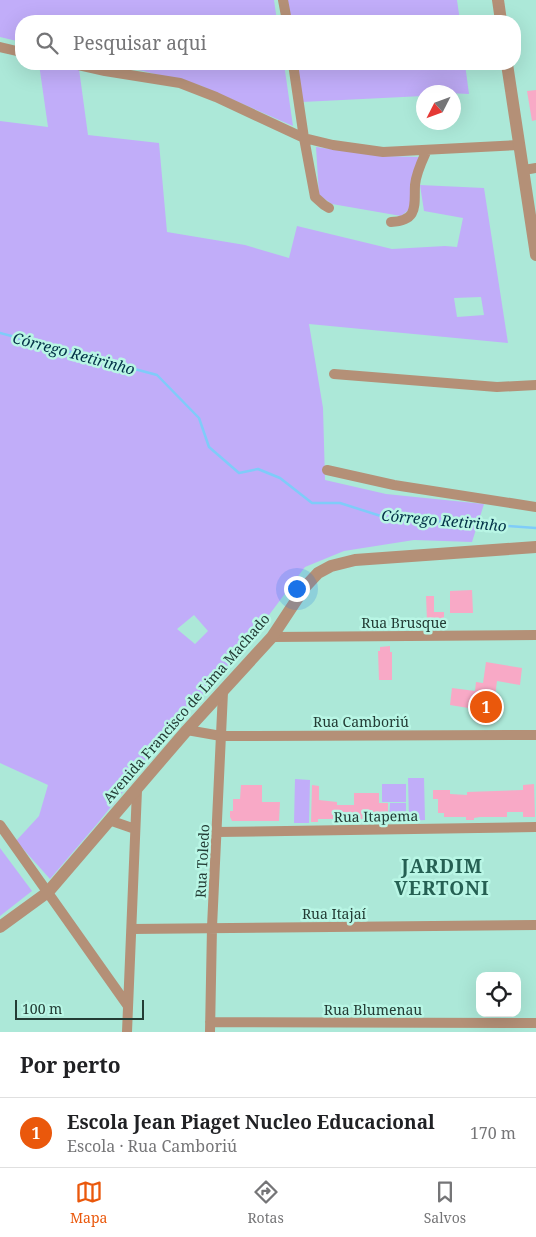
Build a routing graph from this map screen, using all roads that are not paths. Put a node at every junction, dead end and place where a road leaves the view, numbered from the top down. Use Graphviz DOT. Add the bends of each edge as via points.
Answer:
graph roads {
  1 [pos="284,0"];
  2 [pos="498,0"];
  3 [pos="286,15"];
  4 [pos="500,15"];
  5 [pos="0,47"];
  6 [pos="15,51"];
  7 [pos="101,70"];
  8 [pos="294,70"];
  9 [pos="508,70"];
  10 [pos="304,138"];
  11 [pos="520,145"];
  12 [pos="427,150"];
  13 [pos="530,169"];
  14 [pos="330,208"];
  15 [pos="408,218"];
  16 [pos="420,219"];
  17 [pos="392,222"];
  18 [pos="536,255"];
  19 [pos="334,374"];
  20 [pos="536,385"];
  21 [pos="327,470"];
  22 [pos="536,507"];
  23 [pos="536,547"];
  24 [pos="536,635"];
  25 [pos="272,637"];
  26 [pos="223,692"];
  27 [pos="187,730"];
  28 [pos="536,734"];
  29 [pos="221,736"];
  30 [pos="137,790"];
  31 [pos="109,820"];
  32 [pos="0,825"];
  33 [pos="536,827"];
  34 [pos="135,829"];
  35 [pos="217,832"];
  36 [pos="48,892"];
  37 [pos="536,926"];
  38 [pos="0,927"];
  39 [pos="212,927"];
  40 [pos="132,929"];
  41 [pos="128,1006"];
  42 [pos="536,1023"];
  43 [pos="210,1027"];
  44 [pos="127,1032"];
  1 -- 3 [label="street"];
  2 -- 4 [label="street"];
  5 -- 6 [label="street"];
  7 -- 10 [label="street" via="180,84"];
  8 -- 10 [label="street"];
  9 -- 11 [label="street"];
  10 -- 12 [label="street" via="383,152"];
  10 -- 14 [label="street" via="315,197"];
  11 -- 12 [label="street"];
  11 -- 13 [label="street"];
  12 -- 15 [label="street" via="415,184 415,208"];
  13 -- 18 [label="street"];
  15 -- 16 [label="street"];
  15 -- 17 [label="street"];
  19 -- 20 [label="street" via="497,387"];
  21 -- 22 [label="street" via="394,485"];
  23 -- 25 [label="street, Avenida Francisco de Lima Machado" via="355,560 332,566 318,573 305,587"];
  24 -- 25 [label="street, Rua Brusque"];
  25 -- 26 [label="street, Avenida Francisco de Lima Machado"];
  26 -- 27 [label="street, Avenida Francisco de Lima Machado"];
  26 -- 29 [label="street, Rua Toledo"];
  27 -- 29 [label="street, Rua Camboriú"];
  27 -- 30 [label="street, Avenida Francisco de Lima Machado"];
  28 -- 29 [label="street, Rua Camboriú"];
  29 -- 35 [label="street, Rua Toledo"];
  30 -- 31 [label="street, Avenida Francisco de Lima Machado"];
  30 -- 34 [label="street"];
  31 -- 34 [label="street"];
  31 -- 36 [label="street, Avenida Francisco de Lima Machado"];
  32 -- 36 [label="street"];
  33 -- 35 [label="street, Rua Itapema"];
  34 -- 40 [label="street"];
  35 -- 39 [label="street, Rua Toledo"];
  36 -- 38 [label="street, Avenida Francisco de Lima Machado"];
  36 -- 41 [label="street"];
  37 -- 39 [label="street, Rua Itajaí"];
  39 -- 40 [label="street, Rua Itajaí"];
  39 -- 43 [label="street, Rua Toledo"];
  40 -- 41 [label="street"];
  41 -- 44 [label="street"];
  42 -- 43 [label="street, Rua Blumenau"];
}
